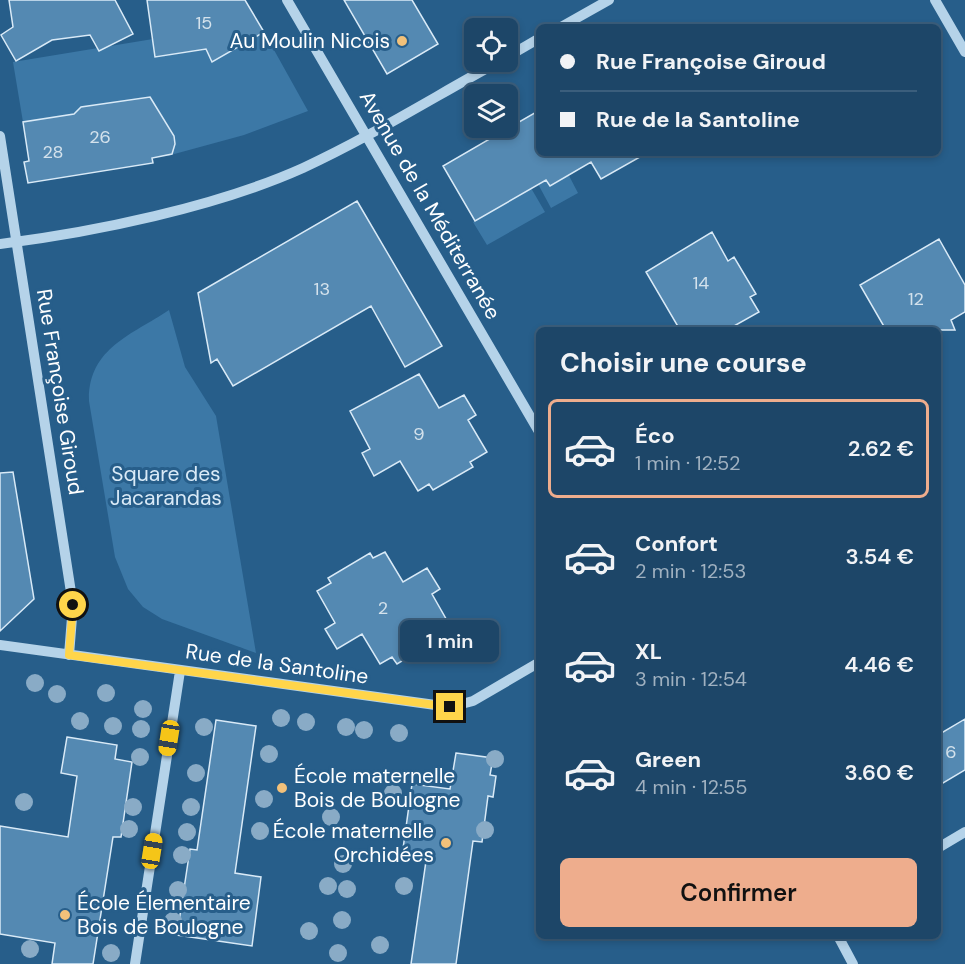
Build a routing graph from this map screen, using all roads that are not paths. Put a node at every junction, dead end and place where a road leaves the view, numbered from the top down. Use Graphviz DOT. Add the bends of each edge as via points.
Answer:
graph roads {
  1 [pos="287,0"];
  2 [pos="609,0"];
  3 [pos="935,0"];
  4 [pos="566,24"];
  5 [pos="536,40"];
  6 [pos="518,51"];
  7 [pos="965,52"];
  8 [pos="480,72"];
  9 [pos="0,135"];
  10 [pos="366,135"];
  11 [pos="16,242"];
  12 [pos="0,244"];
  13 [pos="536,427"];
  14 [pos="0,645"];
  15 [pos="69,655"];
  16 [pos="536,664"];
  17 [pos="180,670"];
  18 [pos="965,832"];
  19 [pos="941,846"];
  20 [pos="840,939"];
  21 [pos="135,964"];
  22 [pos="853,964"];
  1 -- 10 [label="street, Avenue de la Méditerranée"];
  2 -- 4 [label="street"];
  3 -- 7 [label="street"];
  5 -- 6 [label="street"];
  8 -- 10 [label="street"];
  9 -- 11 [label="street, Rue Françoise Giroud"];
  10 -- 11 [label="street" via="250,189 118,223"];
  10 -- 13 [label="street, Avenue de la Méditerranée"];
  11 -- 12 [label="street"];
  11 -- 15 [label="street, Rue Françoise Giroud" via="73,605"];
  14 -- 15 [label="street, Rue de la Santoline"];
  15 -- 17 [label="street, Rue de la Santoline"];
  16 -- 17 [label="street, Rue de la Santoline" via="473,702 450,707"];
  17 -- 21 [label="street"];
  18 -- 19 [label="street"];
  20 -- 22 [label="street"];
}
